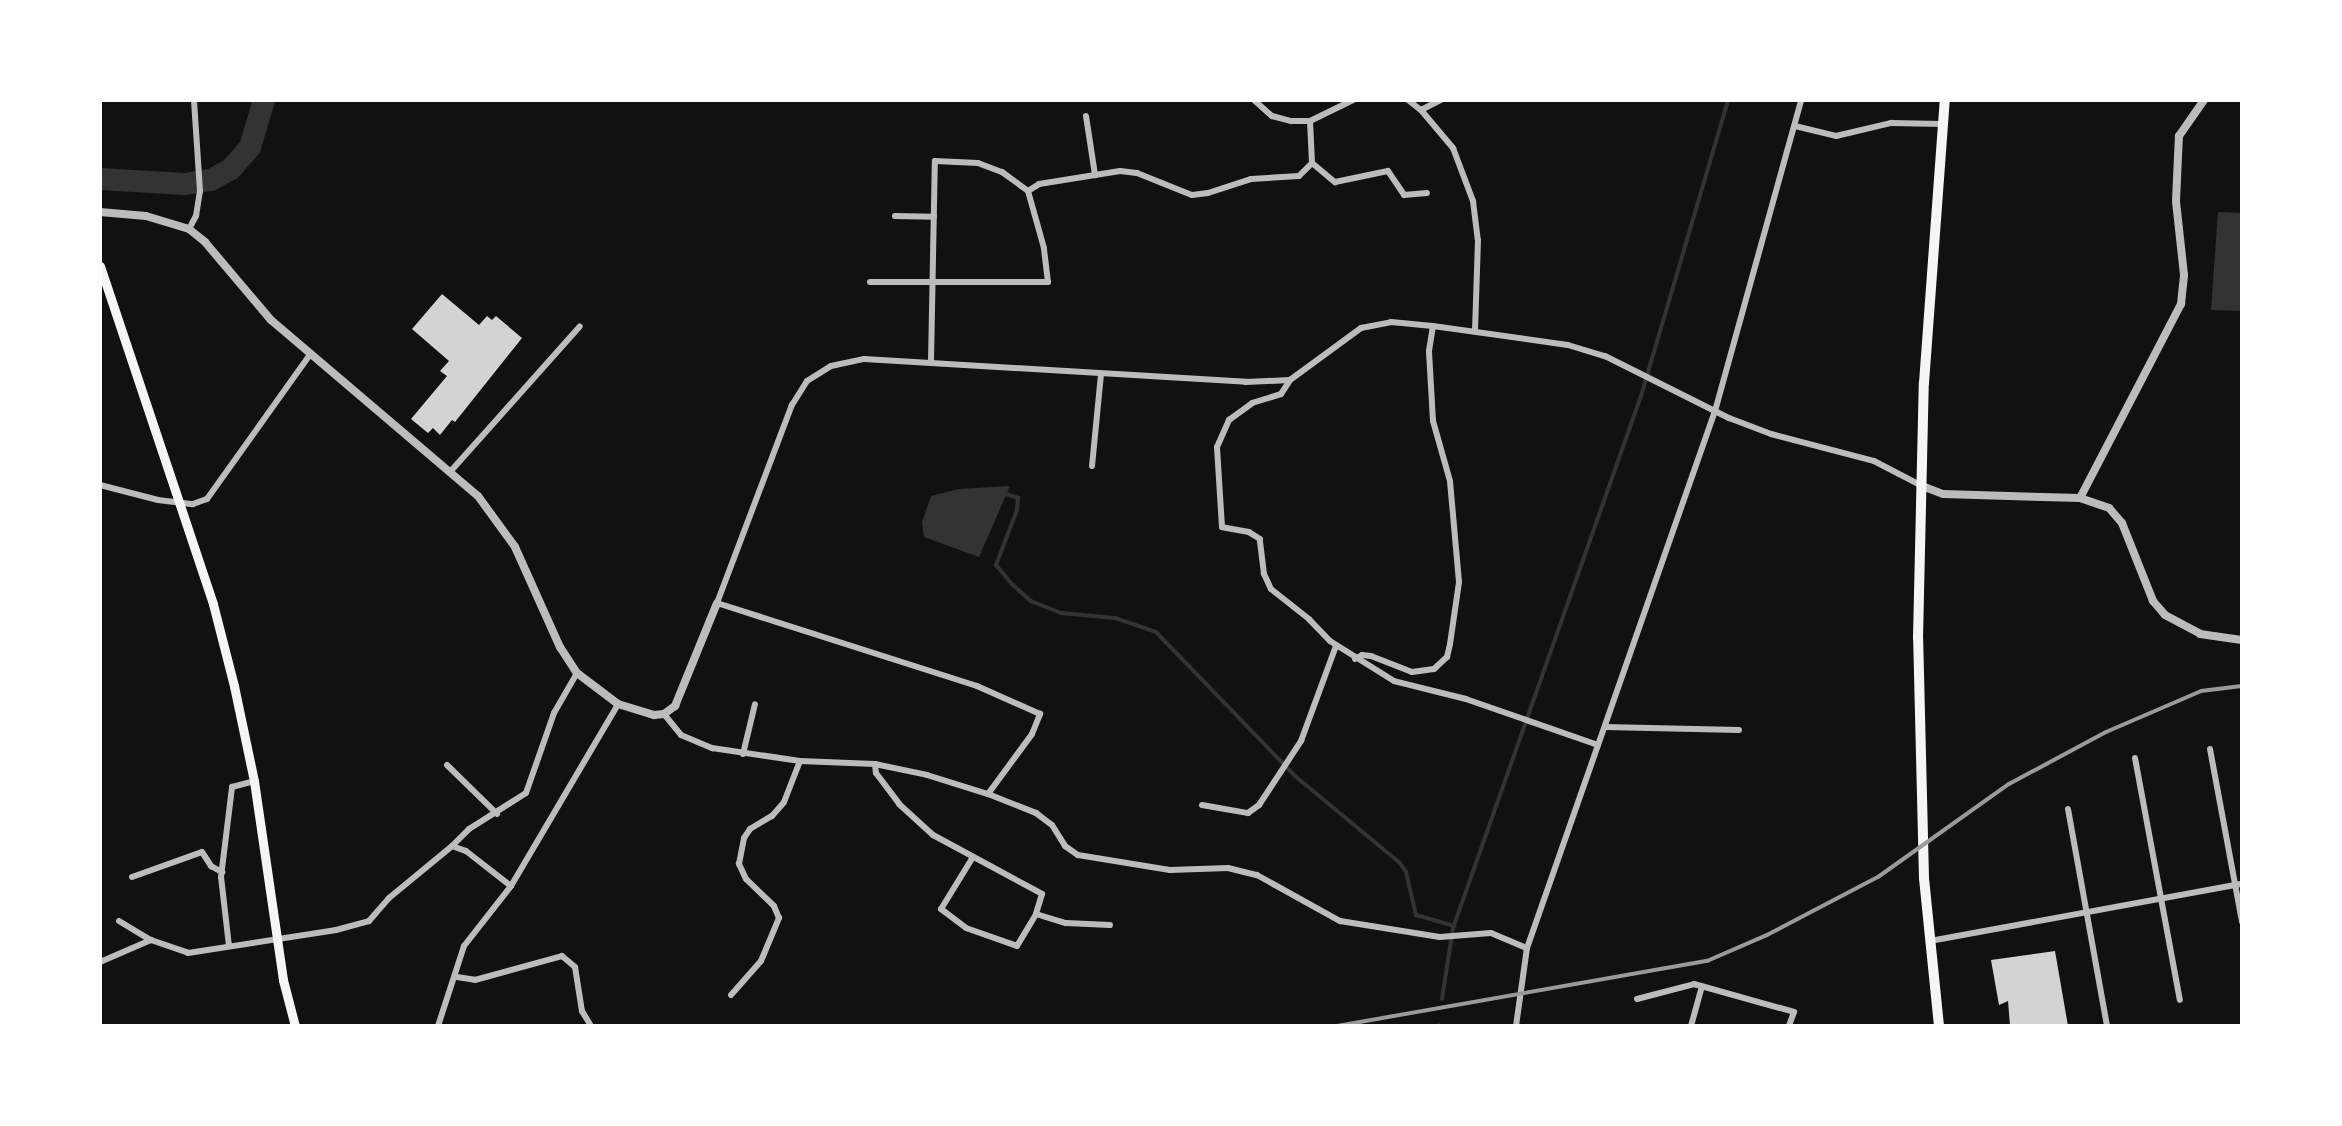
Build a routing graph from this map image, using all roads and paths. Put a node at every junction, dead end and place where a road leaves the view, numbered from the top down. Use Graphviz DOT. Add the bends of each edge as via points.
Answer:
graph roads {
  1 [pos="194,100"];
  2 [pos="1254,100"];
  3 [pos="1327,100"];
  4 [pos="1353,100"];
  5 [pos="1408,100"];
  6 [pos="1441,100"];
  7 [pos="1801,100"];
  8 [pos="1945,100"];
  9 [pos="2204,100"];
  10 [pos="1333,110"];
  11 [pos="1421,110"];
  12 [pos="1086,116"];
  13 [pos="1310,121"];
  14 [pos="1942,124"];
  15 [pos="1795,126"];
  16 [pos="1312,163"];
  17 [pos="1095,175"];
  18 [pos="1028,191"];
  19 [pos="1427,193"];
  20 [pos="100,212"];
  21 [pos="895,216"];
  22 [pos="934,217"];
  23 [pos="189,229"];
  24 [pos="100,266"];
  25 [pos="870,282"];
  26 [pos="935,282"];
  27 [pos="580,326"];
  28 [pos="1433,326"];
  29 [pos="1475,331"];
  30 [pos="311,353"];
  31 [pos="931,362"];
  32 [pos="1101,374"];
  33 [pos="1290,380"];
  34 [pos="1715,411"];
  35 [pos="1092,466"];
  36 [pos="450,472"];
  37 [pos="100,485"];
  38 [pos="1922,486"];
  39 [pos="2080,498"];
  40 [pos="179,502"];
  41 [pos="717,603"];
  42 [pos="2242,640"];
  43 [pos="1336,646"];
  44 [pos="1355,659"];
  45 [pos="577,673"];
  46 [pos="618,704"];
  47 [pos="755,704"];
  48 [pos="664,714"];
  49 [pos="1605,727"];
  50 [pos="1739,730"];
  51 [pos="1598,745"];
  52 [pos="2210,749"];
  53 [pos="743,754"];
  54 [pos="2135,758"];
  55 [pos="800,761"];
  56 [pos="875,764"];
  57 [pos="447,765"];
  58 [pos="254,781"];
  59 [pos="988,794"];
  60 [pos="1202,805"];
  61 [pos="2068,809"];
  62 [pos="497,814"];
  63 [pos="452,846"];
  64 [pos="973,857"];
  65 [pos="222,872"];
  66 [pos="132,877"];
  67 [pos="2239,884"];
  68 [pos="511,886"];
  69 [pos="2161,899"];
  70 [pos="2088,913"];
  71 [pos="1036,914"];
  72 [pos="119,921"];
  73 [pos="2242,922"];
  74 [pos="1110,925"];
  75 [pos="151,940"];
  76 [pos="1930,941"];
  77 [pos="229,946"];
  78 [pos="1527,948"];
  79 [pos="100,962"];
  80 [pos="457,977"];
  81 [pos="1702,986"];
  82 [pos="731,995"];
  83 [pos="1637,999"];
  84 [pos="2180,1000"];
  85 [pos="295,1026"];
  86 [pos="438,1026"];
  87 [pos="591,1026"];
  88 [pos="1516,1026"];
  89 [pos="1691,1026"];
  90 [pos="1789,1026"];
  91 [pos="1939,1026"];
  92 [pos="2107,1026"];
  1 -- 23 [label="street" via="200,191"];
  2 -- 13 [label="street" via="1272,116"];
  3 -- 10 [label="street"];
  4 -- 10 [label="street"];
  5 -- 11 [label="street"];
  6 -- 11 [label="street"];
  7 -- 15 [label="street"];
  8 -- 14 [label="highway"];
  9 -- 39 [label="street" via="2179,136 2181,304"];
  10 -- 13 [label="street"];
  11 -- 29 [label="street" via="1453,148 1473,201 1478,240"];
  12 -- 17 [label="street"];
  13 -- 16 [label="street"];
  14 -- 15 [label="street" via="1891,123 1836,136"];
  14 -- 38 [label="highway"];
  15 -- 34 [label="street"];
  16 -- 17 [label="street" via="1299,176 1251,179 1192,195 1137,173"];
  16 -- 19 [label="street" via="1335,182 1388,171 1404,195"];
  17 -- 18 [label="street" via="1039,184"];
  18 -- 22 [label="street" via="978,163 935,161"];
  18 -- 26 [label="street" via="1048,282"];
  20 -- 23 [label="street" via="146,216"];
  21 -- 22 [label="street"];
  22 -- 26 [label="street"];
  23 -- 30 [label="street" via="271,320"];
  24 -- 40 [label="main road"];
  25 -- 26 [label="street"];
  26 -- 31 [label="street"];
  27 -- 36 [label="street"];
  28 -- 29 [label="street"];
  28 -- 33 [label="street" via="1391,322 1361,328"];
  28 -- 44 [label="street" via="1433,421 1450,481 1459,582 1447,657 1434,669 1412,672 1371,656"];
  29 -- 34 [label="street" via="1605,356"];
  30 -- 36 [label="street"];
  30 -- 40 [label="street" via="207,499"];
  31 -- 32 [label="street"];
  31 -- 41 [label="street" via="864,359 831,366 807,381 792,405"];
  32 -- 33 [label="street"];
  32 -- 35 [label="street"];
  33 -- 43 [label="street" via="1281,394 1252,403 1229,420 1217,447 1222,527 1260,539 1271,589"];
  34 -- 38 [label="street" via="1771,434 1874,461"];
  34 -- 49 [label="street"];
  36 -- 45 [label="street" via="498,519"];
  37 -- 40 [label="street"];
  38 -- 39 [label="street" via="1943,494"];
  38 -- 76 [label="highway" via="1921,823"];
  39 -- 42 [label="street" via="2109,508 2122,523 2153,601 2165,615 2200,634"];
  40 -- 58 [label="main road" via="213,604"];
  41 -- 48 [label="street" via="685,690"];
  41 -- 59 [label="street" via="977,686 1040,714 1032,734"];
  43 -- 44 [label="street"];
  43 -- 60 [label="street" via="1301,741 1259,805 1248,813"];
  44 -- 51 [label="street" via="1394,681 1466,699"];
  45 -- 46 [label="street"];
  45 -- 62 [label="street" via="554,713 533,781 526,793"];
  46 -- 48 [label="street"];
  46 -- 68 [label="street"];
  47 -- 53 [label="street"];
  48 -- 53 [label="street" via="681,735"];
  49 -- 50 [label="street"];
  49 -- 51 [label="street"];
  51 -- 78 [label="street"];
  52 -- 67 [label="street"];
  53 -- 55 [label="street"];
  54 -- 69 [label="street"];
  55 -- 56 [label="street"];
  55 -- 82 [label="street" via="784,802 744,838 739,864 779,918 761,961"];
  56 -- 59 [label="street"];
  56 -- 64 [label="street" via="899,804 933,835"];
  57 -- 62 [label="street"];
  58 -- 65 [label="street" via="232,787"];
  58 -- 85 [label="main road" via="283,980"];
  59 -- 78 [label="street" via="1036,813 1078,855 1170,870 1228,868 1257,875 1340,921 1440,937 1491,933"];
  61 -- 70 [label="street"];
  62 -- 63 [label="street" via="469,829"];
  63 -- 68 [label="street"];
  63 -- 77 [label="street" via="369,921"];
  64 -- 71 [label="street" via="1042,894"];
  64 -- 71 [label="street" via="941,909 966,928 1017,946"];
  65 -- 66 [label="street" via="202,852"];
  65 -- 77 [label="street"];
  67 -- 69 [label="street"];
  67 -- 73 [label="street"];
  68 -- 80 [label="street" via="464,946"];
  69 -- 70 [label="street"];
  69 -- 84 [label="street"];
  70 -- 76 [label="street"];
  70 -- 92 [label="street"];
  71 -- 74 [label="street" via="1066,923"];
  72 -- 75 [label="street"];
  75 -- 77 [label="street" via="188,953"];
  75 -- 79 [label="street"];
  76 -- 91 [label="highway"];
  78 -- 88 [label="street"];
  80 -- 86 [label="street"];
  80 -- 87 [label="street" via="475,980 562,956 575,967 582,1011"];
  81 -- 83 [label="street"];
  81 -- 89 [label="street"];
  81 -- 90 [label="street" via="1794,1012"];
}
